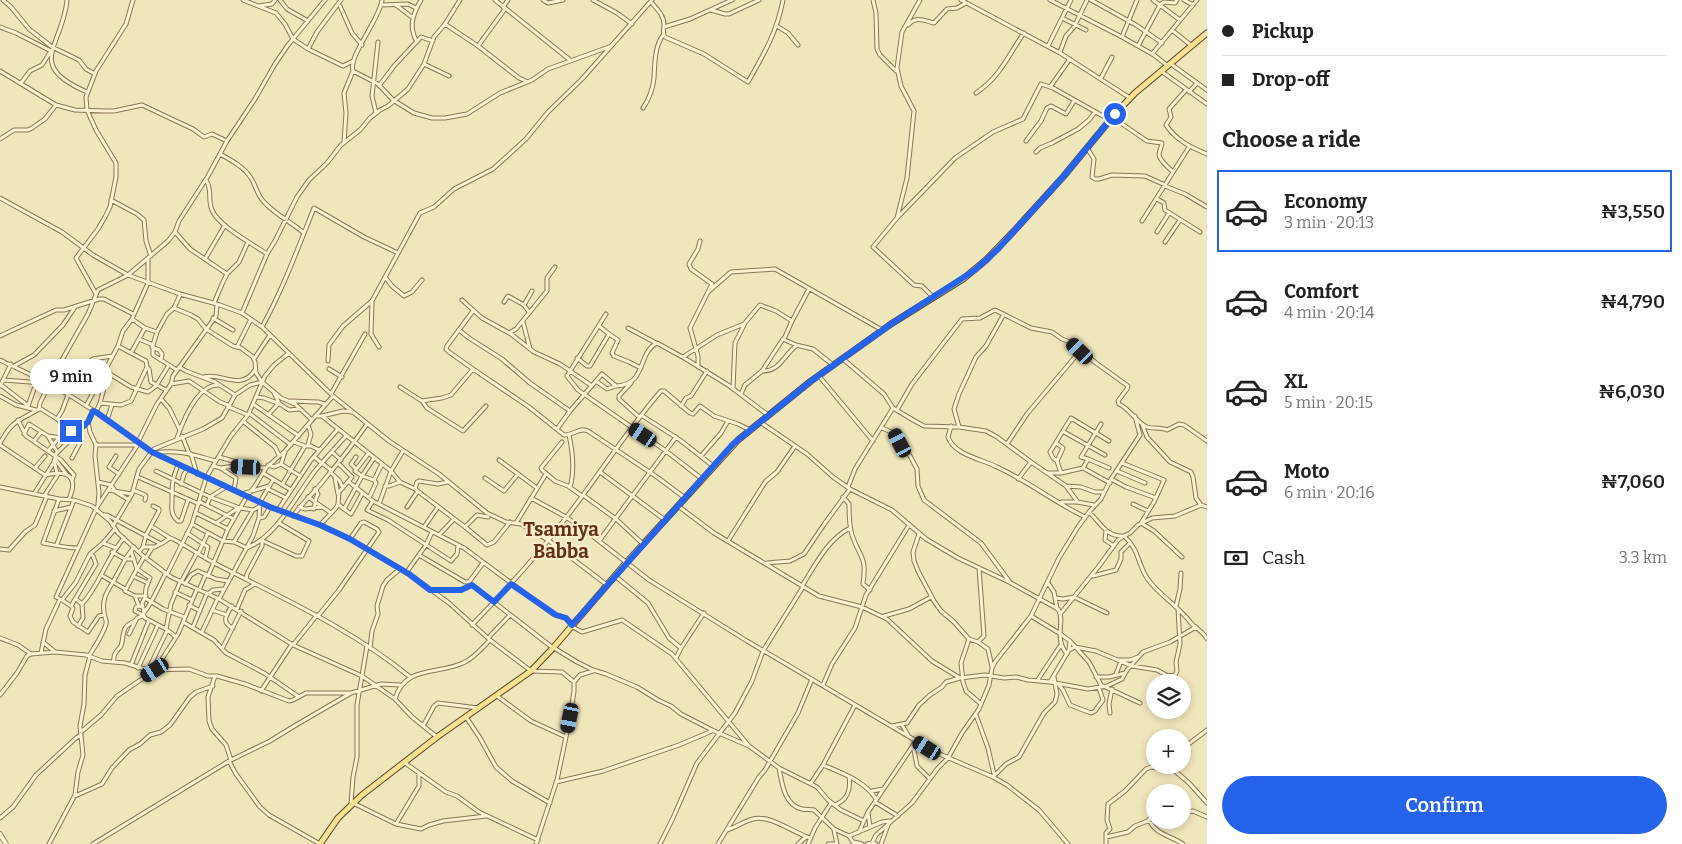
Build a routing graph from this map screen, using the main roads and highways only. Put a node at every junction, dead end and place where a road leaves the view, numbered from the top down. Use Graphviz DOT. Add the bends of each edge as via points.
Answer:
graph roads {
  1 [pos="1207,33"];
  2 [pos="322,844"];
  1 -- 2 [label="main road" via="1130,98 998,249 975,270 842,359 733,444 532,671 437,737 352,803"];
}
